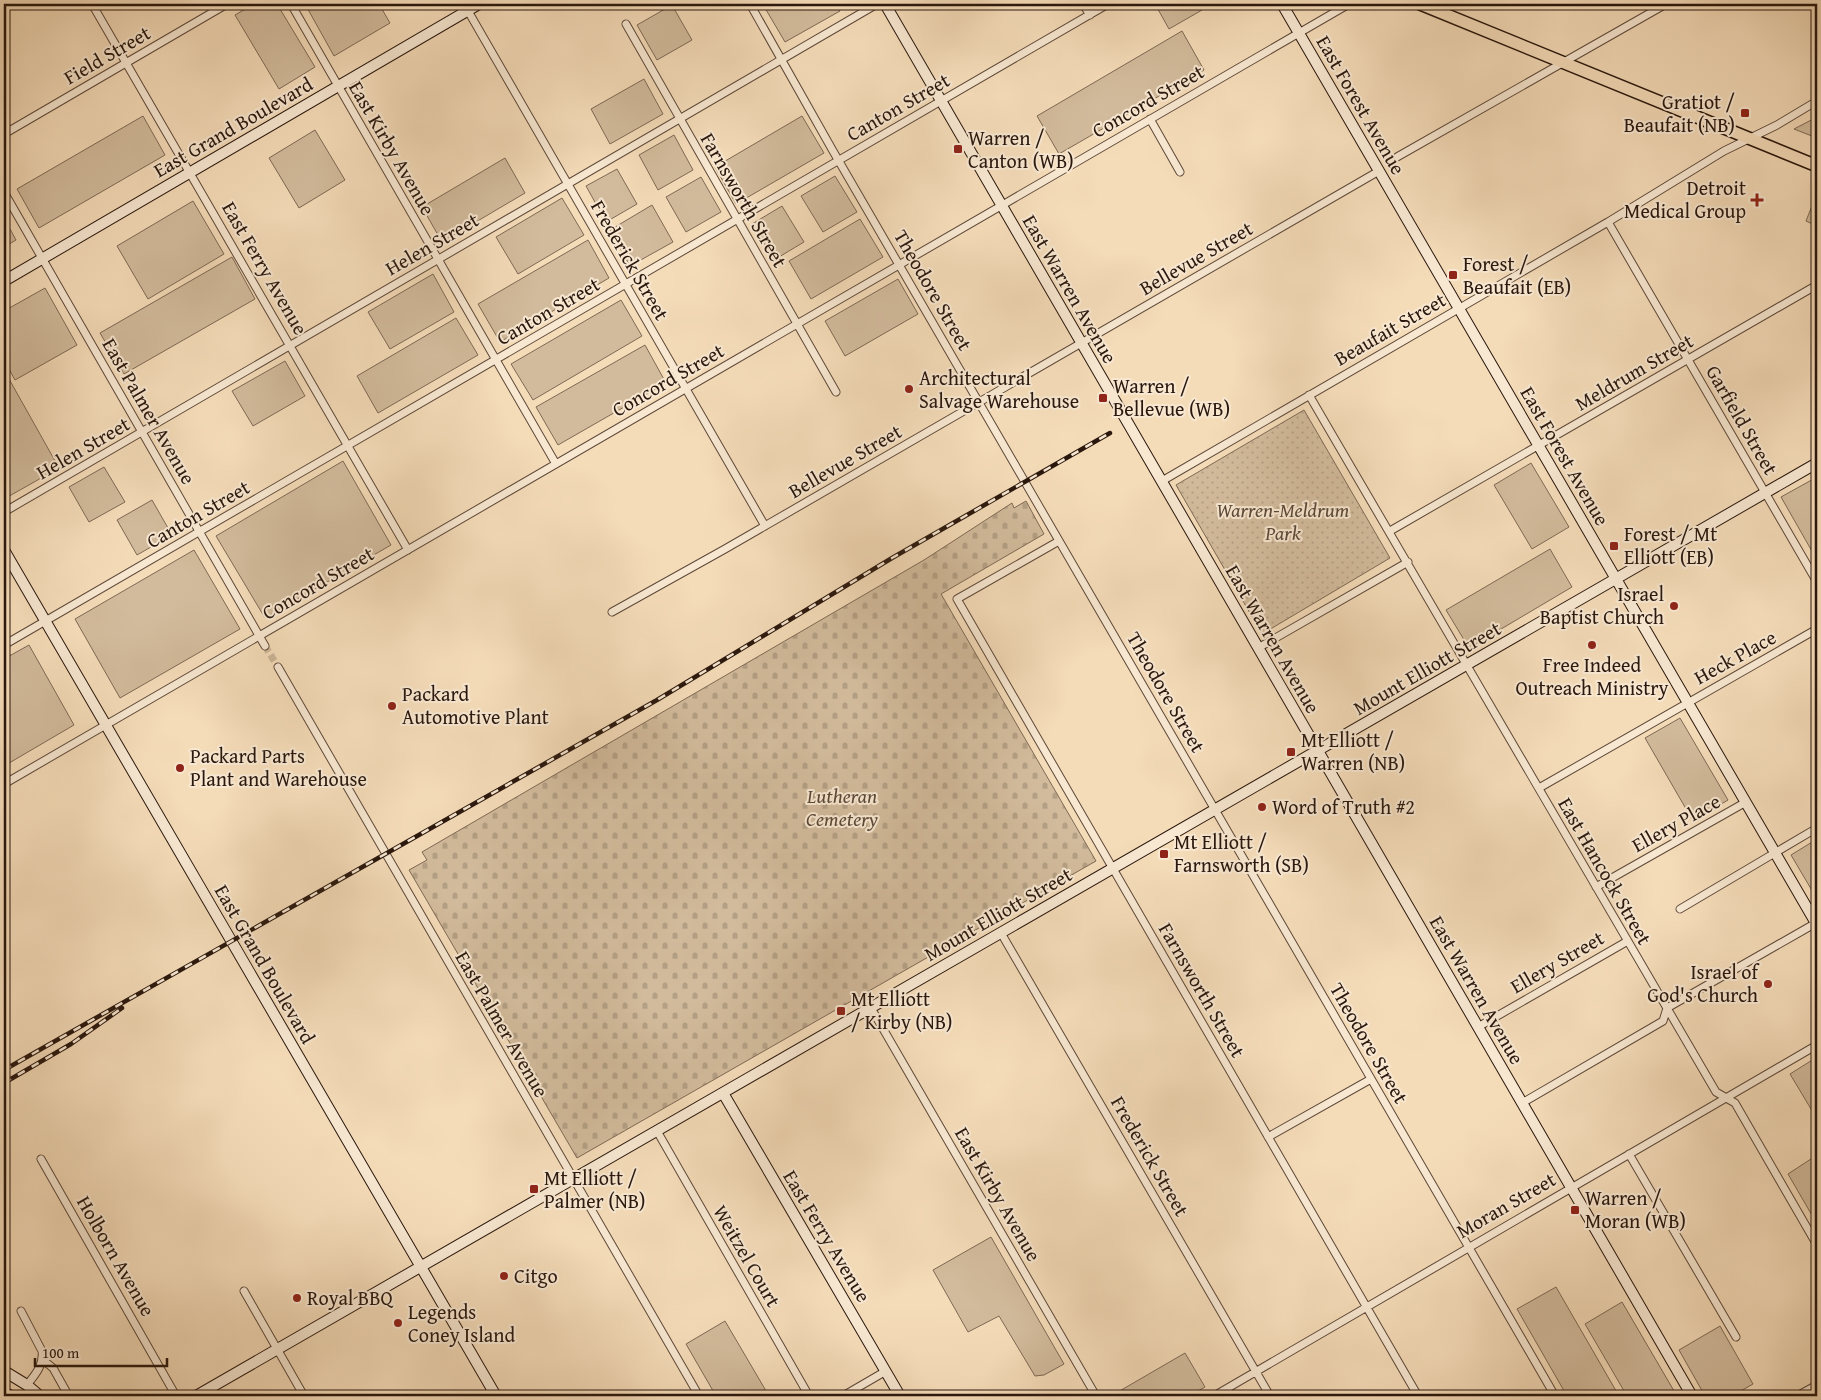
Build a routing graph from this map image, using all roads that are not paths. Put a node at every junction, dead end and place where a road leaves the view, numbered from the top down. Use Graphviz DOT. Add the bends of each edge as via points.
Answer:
graph roads {
  1 [pos="92,4"];
  2 [pos="227,4"];
  3 [pos="291,4"];
  4 [pos="479,4"];
  5 [pos="750,4"];
  6 [pos="877,4"];
  7 [pos="885,4"];
  8 [pos="1083,4"];
  9 [pos="1108,4"];
  10 [pos="1282,4"];
  11 [pos="1349,4"];
  12 [pos="1420,4"];
  13 [pos="1666,4"];
  14 [pos="466,7"];
  15 [pos="1090,15"];
  16 [pos="626,24"];
  17 [pos="1299,33"];
  18 [pos="781,60"];
  19 [pos="126,62"];
  20 [pos="1565,63"];
  21 [pos="338,86"];
  22 [pos="941,101"];
  23 [pos="1817,101"];
  24 [pos="679,119"];
  25 [pos="1150,119"];
  26 [pos="4,134"];
  27 [pos="1750,138"];
  28 [pos="1397,157"];
  29 [pos="839,161"];
  30 [pos="1817,166"];
  31 [pos="1379,171"];
  32 [pos="191,172"];
  33 [pos="1180,172"];
  34 [pos="568,183"];
  35 [pos="4,192"];
  36 [pos="1000,204"];
  37 [pos="736,220"];
  38 [pos="1608,222"];
  39 [pos="42,258"];
  40 [pos="438,260"];
  41 [pos="899,264"];
  42 [pos="4,280"];
  43 [pos="626,285"];
  44 [pos="1817,285"];
  45 [pos="1459,308"];
  46 [pos="797,324"];
  47 [pos="1081,343"];
  48 [pos="290,346"];
  49 [pos="496,359"];
  50 [pos="1688,359"];
  51 [pos="686,388"];
  52 [pos="836,392"];
  53 [pos="1309,396"];
  54 [pos="979,402"];
  55 [pos="142,432"];
  56 [pos="1539,445"];
  57 [pos="348,447"];
  58 [pos="1817,463"];
  59 [pos="556,464"];
  60 [pos="1162,481"];
  61 [pos="1766,493"];
  62 [pos="4,512"];
  63 [pos="765,526"];
  64 [pos="1390,531"];
  65 [pos="199,532"];
  66 [pos="1059,540"];
  67 [pos="4,550"];
  68 [pos="408,550"];
  69 [pos="1408,562"];
  70 [pos="1616,579"];
  71 [pos="1817,582"];
  72 [pos="612,612"];
  73 [pos="46,621"];
  74 [pos="1817,629"];
  75 [pos="260,636"];
  76 [pos="4,645"];
  77 [pos="265,646"];
  78 [pos="1258,648"];
  79 [pos="1467,665"];
  80 [pos="278,667"];
  81 [pos="1688,702"];
  82 [pos="104,723"];
  83 [pos="1318,750"];
  84 [pos="4,784"];
  85 [pos="1539,788"];
  86 [pos="1746,802"];
  87 [pos="1216,810"];
  88 [pos="1817,828"];
  89 [pos="1775,853"];
  90 [pos="1113,869"];
  91 [pos="1596,886"];
  92 [pos="1680,909"];
  93 [pos="1816,924"];
  94 [pos="1001,933"];
  95 [pos="1626,942"];
  96 [pos="871,1008"];
  97 [pos="1667,1008"];
  98 [pos="1478,1027"];
  99 [pos="1817,1045"];
  100 [pos="1371,1079"];
  101 [pos="723,1093"];
  102 [pos="1725,1098"];
  103 [pos="1522,1103"];
  104 [pos="657,1131"];
  105 [pos="1268,1137"];
  106 [pos="1629,1154"];
  107 [pos="42,1159"];
  108 [pos="573,1179"];
  109 [pos="1570,1186"];
  110 [pos="1817,1245"];
  111 [pos="1468,1246"];
  112 [pos="421,1267"];
  113 [pos="244,1291"];
  114 [pos="1366,1306"];
  115 [pos="21,1311"];
  116 [pos="1736,1337"];
  117 [pos="277,1349"];
  118 [pos="43,1360"];
  119 [pos="4,1371"];
  120 [pos="886,1371"];
  121 [pos="1256,1372"];
  122 [pos="1817,1384"];
  123 [pos="27,1385"];
  124 [pos="67,1393"];
  125 [pos="4,1394"];
  126 [pos="8,1396"];
  127 [pos="40,1396"];
  128 [pos="176,1396"];
  129 [pos="196,1396"];
  130 [pos="304,1396"];
  131 [pos="496,1396"];
  132 [pos="700,1396"];
  133 [pos="809,1396"];
  134 [pos="843,1396"];
  135 [pos="900,1396"];
  136 [pos="1096,1396"];
  137 [pos="1214,1396"];
  138 [pos="1270,1396"];
  139 [pos="1418,1396"];
  140 [pos="1555,1396"];
  141 [pos="1692,1396"];
  142 [pos="1797,1396"];
  1 -- 19 [label="street, East Ferry Avenue"];
  2 -- 19 [label="street, Field Street"];
  3 -- 21 [label="street, East Kirby Avenue"];
  4 -- 14 [label="main road, East Grand Boulevard"];
  5 -- 18 [label="street, Theodore Street"];
  6 -- 18 [label="street, Helen Street"];
  7 -- 22 [label="main road, East Warren Avenue"];
  8 -- 15 [label="street"];
  9 -- 15 [label="street, Canton Street"];
  10 -- 17 [label="main road, East Forest Avenue"];
  11 -- 17 [label="street, Concord Street"];
  12 -- 20 [label="main road"];
  13 -- 20 [label="street"];
  14 -- 21 [label="main road, East Grand Boulevard"];
  14 -- 34 [label="street, Frederick Street"];
  15 -- 22 [label="street, Canton Street"];
  16 -- 24 [label="street, Farnsworth Street"];
  17 -- 25 [label="street, Concord Street"];
  17 -- 31 [label="main road, East Forest Avenue"];
  18 -- 24 [label="street, Helen Street"];
  18 -- 29 [label="street, Theodore Street"];
  19 -- 26 [label="street, Field Street"];
  19 -- 32 [label="street, East Ferry Avenue"];
  20 -- 27 [label="main road"];
  20 -- 28 [label="street"];
  21 -- 32 [label="main road, East Grand Boulevard"];
  21 -- 40 [label="street, East Kirby Avenue"];
  22 -- 29 [label="street, Canton Street"];
  22 -- 36 [label="main road, East Warren Avenue"];
  23 -- 27 [label="street, Beaufait Street"];
  24 -- 34 [label="street, Helen Street"];
  24 -- 37 [label="street, Farnsworth Street"];
  25 -- 33 [label="street"];
  25 -- 36 [label="street, Concord Street"];
  27 -- 30 [label="main road"];
  27 -- 38 [label="street, Beaufait Street"];
  29 -- 37 [label="street, Canton Street"];
  29 -- 41 [label="street, Theodore Street"];
  31 -- 45 [label="main road, East Forest Avenue"];
  31 -- 47 [label="street, Bellevue Street"];
  32 -- 39 [label="main road, East Grand Boulevard"];
  32 -- 48 [label="street, East Ferry Avenue"];
  34 -- 40 [label="street, Helen Street"];
  34 -- 43 [label="street, Frederick Street"];
  35 -- 39 [label="street, East Palmer Avenue"];
  36 -- 41 [label="street, Concord Street"];
  36 -- 47 [label="main road, East Warren Avenue"];
  37 -- 43 [label="street, Canton Street"];
  37 -- 46 [label="street, Farnsworth Street"];
  38 -- 45 [label="street, Beaufait Street"];
  38 -- 50 [label="street, Garfield Street"];
  39 -- 42 [label="main road, East Grand Boulevard"];
  39 -- 55 [label="street, East Palmer Avenue"];
  40 -- 48 [label="street, Helen Street"];
  40 -- 49 [label="street, East Kirby Avenue"];
  41 -- 46 [label="street, Concord Street"];
  41 -- 54 [label="street, Theodore Street"];
  43 -- 49 [label="street, Canton Street"];
  43 -- 51 [label="street, Frederick Street"];
  44 -- 50 [label="street, Meldrum Street"];
  45 -- 53 [label="street, Beaufait Street"];
  45 -- 56 [label="main road, East Forest Avenue"];
  46 -- 51 [label="street, Concord Street"];
  46 -- 52 [label="street, Farnsworth Street"];
  47 -- 54 [label="street, Bellevue Street"];
  47 -- 60 [label="main road, East Warren Avenue"];
  48 -- 55 [label="street, Helen Street"];
  48 -- 57 [label="street, East Ferry Avenue"];
  49 -- 57 [label="street, Canton Street"];
  49 -- 59 [label="street, East Kirby Avenue"];
  50 -- 56 [label="street, Meldrum Street"];
  50 -- 61 [label="street, Garfield Street"];
  51 -- 59 [label="street, Concord Street"];
  51 -- 63 [label="street, Frederick Street"];
  53 -- 60 [label="street, Beaufait Street"];
  53 -- 64 [label="street, East Hancock Street"];
  54 -- 63 [label="street, Bellevue Street"];
  54 -- 66 [label="street, Theodore Street"];
  55 -- 62 [label="street, Helen Street"];
  55 -- 65 [label="street, East Palmer Avenue"];
  56 -- 64 [label="street, Meldrum Street"];
  56 -- 70 [label="main road, East Forest Avenue"];
  57 -- 65 [label="street, Canton Street"];
  57 -- 68 [label="street, East Ferry Avenue"];
  58 -- 61 [label="main road, Mount Elliott Street"];
  59 -- 68 [label="street, Concord Street"];
  60 -- 78 [label="main road, East Warren Avenue"];
  61 -- 70 [label="main road, Mount Elliott Street"];
  61 -- 71 [label="street, Garfield Street"];
  63 -- 72 [label="street, Bellevue Street"];
  64 -- 69 [label="street, East Hancock Street"];
  65 -- 73 [label="street, Canton Street"];
  65 -- 75 [label="street, East Palmer Avenue"];
  66 -- 87 [label="street, Theodore Street"];
  66 -- 90 [label="street, Farnsworth Street" via="957,599"];
  67 -- 73 [label="main road, East Grand Boulevard"];
  68 -- 75 [label="street, Concord Street"];
  69 -- 78 [label="street"];
  69 -- 79 [label="street, East Hancock Street"];
  70 -- 79 [label="main road, Mount Elliott Street"];
  70 -- 81 [label="main road, East Forest Avenue"];
  73 -- 76 [label="street, Canton Street"];
  73 -- 82 [label="main road, East Grand Boulevard"];
  74 -- 81 [label="street, Heck Place"];
  75 -- 77 [label="street, East Palmer Avenue"];
  75 -- 82 [label="street, Concord Street"];
  78 -- 83 [label="main road, East Warren Avenue"];
  79 -- 83 [label="main road, Mount Elliott Street"];
  79 -- 85 [label="street, East Hancock Street"];
  80 -- 108 [label="street, East Palmer Avenue"];
  81 -- 85 [label="street, Heck Place"];
  81 -- 86 [label="main road, East Forest Avenue"];
  82 -- 84 [label="street, Concord Street"];
  82 -- 112 [label="main road, East Grand Boulevard"];
  83 -- 87 [label="main road, Mount Elliott Street"];
  83 -- 98 [label="main road, East Warren Avenue"];
  85 -- 91 [label="street, East Hancock Street"];
  86 -- 89 [label="main road, East Forest Avenue"];
  86 -- 91 [label="street, Ellery Place"];
  87 -- 90 [label="main road, Mount Elliott Street"];
  87 -- 100 [label="street, Theodore Street"];
  88 -- 89 [label="street"];
  89 -- 92 [label="street"];
  89 -- 93 [label="main road, East Forest Avenue"];
  90 -- 94 [label="main road, Mount Elliott Street"];
  90 -- 105 [label="street, Farnsworth Street"];
  91 -- 95 [label="street, East Hancock Street"];
  93 -- 97 [label="street"];
  94 -- 96 [label="main road, Mount Elliott Street"];
  94 -- 121 [label="street, Frederick Street"];
  95 -- 97 [label="street, East Hancock Street"];
  95 -- 98 [label="street, Ellery Street"];
  96 -- 101 [label="main road, Mount Elliott Street"];
  96 -- 136 [label="street, East Kirby Avenue"];
  97 -- 102 [label="street, East Hancock Street" via="1716,1092"];
  97 -- 103 [label="street" via="1663,1022"];
  98 -- 103 [label="main road, East Warren Avenue"];
  99 -- 102 [label="street, Moran Street"];
  100 -- 105 [label="street"];
  100 -- 111 [label="street, Theodore Street"];
  101 -- 104 [label="main road, Mount Elliott Street"];
  101 -- 120 [label="main road, East Ferry Avenue"];
  102 -- 106 [label="street, Moran Street"];
  102 -- 110 [label="street, East Hancock Street" via="1735,1103"];
  103 -- 109 [label="main road, East Warren Avenue"];
  104 -- 108 [label="main road, Mount Elliott Street"];
  104 -- 133 [label="street, Weitzel Court"];
  105 -- 114 [label="street, Farnsworth Street"];
  106 -- 109 [label="street, Moran Street"];
  106 -- 116 [label="street"];
  107 -- 128 [label="street, Holborn Avenue"];
  108 -- 112 [label="main road, Mount Elliott Street"];
  108 -- 132 [label="street, East Palmer Avenue"];
  109 -- 111 [label="street, Moran Street"];
  109 -- 141 [label="main road, East Warren Avenue"];
  111 -- 114 [label="street, Moran Street"];
  111 -- 140 [label="street, Theodore Street"];
  112 -- 117 [label="main road, Mount Elliott Street"];
  112 -- 131 [label="main road, East Grand Boulevard"];
  113 -- 117 [label="street"];
  114 -- 121 [label="street, Moran Street"];
  114 -- 139 [label="street, Farnsworth Street"];
  115 -- 118 [label="street"];
  117 -- 129 [label="main road, Mount Elliott Street"];
  117 -- 130 [label="street"];
  118 -- 123 [label="street"];
  118 -- 124 [label="street" via="53,1368"];
  119 -- 123 [label="main road"];
  120 -- 134 [label="street"];
  120 -- 135 [label="main road, East Ferry Avenue"];
  121 -- 137 [label="street, Moran Street"];
  121 -- 138 [label="street, Frederick Street"];
  122 -- 142 [label="street"];
  123 -- 127 [label="main road"];
  125 -- 126 [label="highway"];
}
